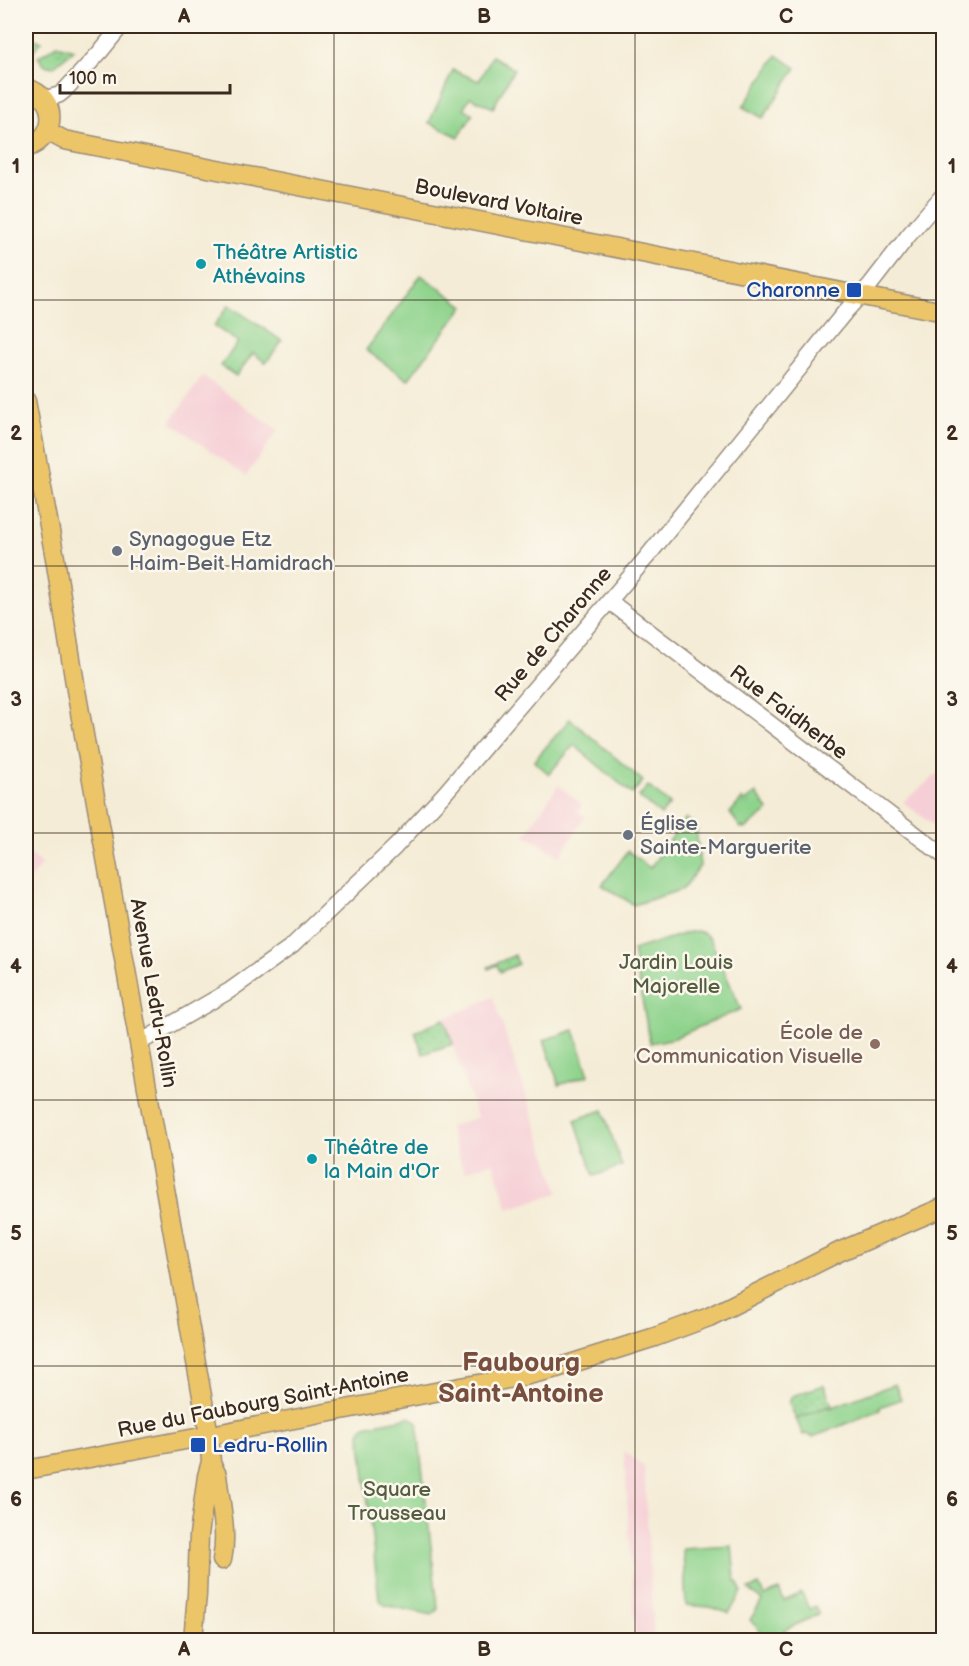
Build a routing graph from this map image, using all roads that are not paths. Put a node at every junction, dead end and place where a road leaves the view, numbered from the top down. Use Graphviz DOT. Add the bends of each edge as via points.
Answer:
graph roads {
  1 [pos="121,26"];
  2 [pos="26,88"];
  3 [pos="44,99"];
  4 [pos="47,131"];
  5 [pos="26,148"];
  6 [pos="944,194"];
  7 [pos="860,296"];
  8 [pos="944,312"];
  9 [pos="26,401"];
  10 [pos="609,601"];
  11 [pos="944,856"];
  12 [pos="140,1043"];
  13 [pos="944,1207"];
  14 [pos="209,1435"];
  15 [pos="211,1462"];
  16 [pos="26,1470"];
  17 [pos="224,1534"];
  18 [pos="199,1540"];
  19 [pos="222,1560"];
  20 [pos="197,1594"];
  21 [pos="193,1641"];
  1 -- 3 [label="street" via="64,91"];
  2 -- 3 [label="main road"];
  3 -- 4 [label="main road" via="50,114"];
  4 -- 5 [label="main road" via="39,142"];
  4 -- 7 [label="main road, Boulevard Voltaire" via="63,140"];
  6 -- 7 [label="street, Rue de Charonne"];
  7 -- 8 [label="main road, Boulevard Voltaire"];
  7 -- 10 [label="street, Rue de Charonne"];
  9 -- 12 [label="main road, Avenue Ledru-Rollin"];
  10 -- 11 [label="street, Rue Faidherbe"];
  10 -- 12 [label="street, Rue de Charonne" via="445,793 387,856 292,946 230,991"];
  12 -- 14 [label="main road, Avenue Ledru-Rollin"];
  13 -- 14 [label="main road, Rue du Faubourg Saint-Antoine" via="841,1251 708,1317 557,1368"];
  14 -- 15 [label="main road, Avenue Ledru-Rollin"];
  14 -- 16 [label="main road, Rue du Faubourg Saint-Antoine"];
  15 -- 17 [label="main road" via="217,1475"];
  15 -- 18 [label="main road, Avenue Ledru-Rollin"];
  17 -- 18 [label="main road" via="212,1532"];
  17 -- 19 [label="main road"];
  18 -- 19 [label="main road" via="214,1558"];
  18 -- 20 [label="main road, Avenue Ledru-Rollin"];
  19 -- 20 [label="main road, Avenue Ledru-Rollin"];
  20 -- 21 [label="main road, Avenue Ledru-Rollin"];
}
